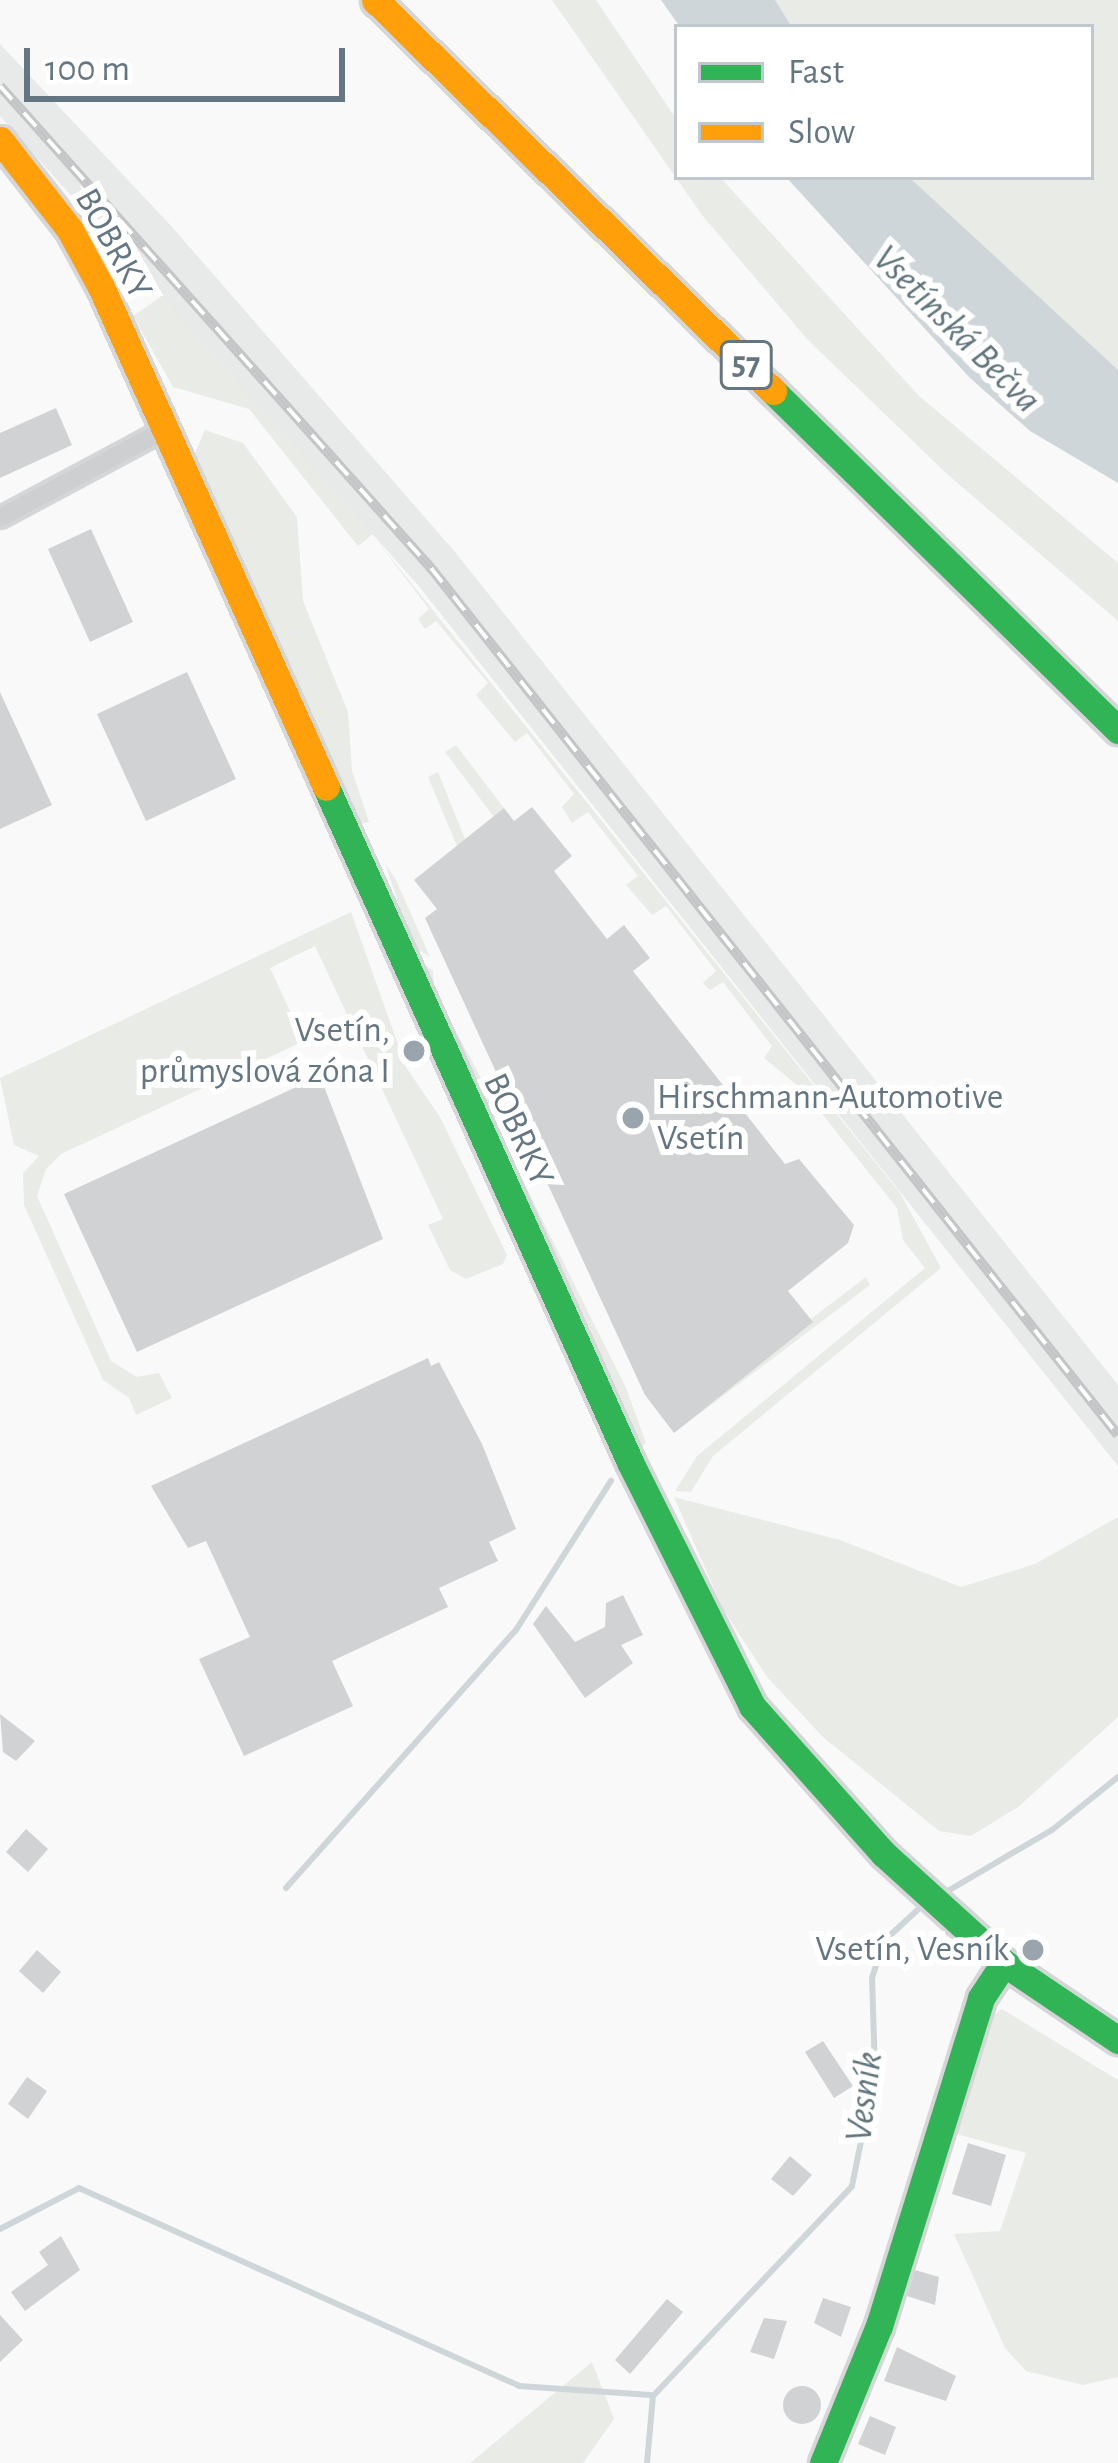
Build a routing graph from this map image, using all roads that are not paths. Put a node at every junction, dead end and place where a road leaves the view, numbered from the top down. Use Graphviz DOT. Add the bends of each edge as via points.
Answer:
graph roads {
  1 [pos="375,0"];
  2 [pos="0,140"];
  3 [pos="164,430"];
  4 [pos="0,518"];
  5 [pos="1118,730"];
  6 [pos="1004,1963"];
  7 [pos="1118,2040"];
  8 [pos="823,2463"];
  1 -- 5 [label="street, 57"];
  2 -- 3 [label="street, BOBRKY" via="70,230"];
  3 -- 4 [label="street"];
  3 -- 6 [label="street, BOBRKY" via="708,1630 752,1706 922,1889"];
  6 -- 7 [label="street, BOBRKY"];
  6 -- 8 [label="street" via="981,1998 879,2326"];
}
